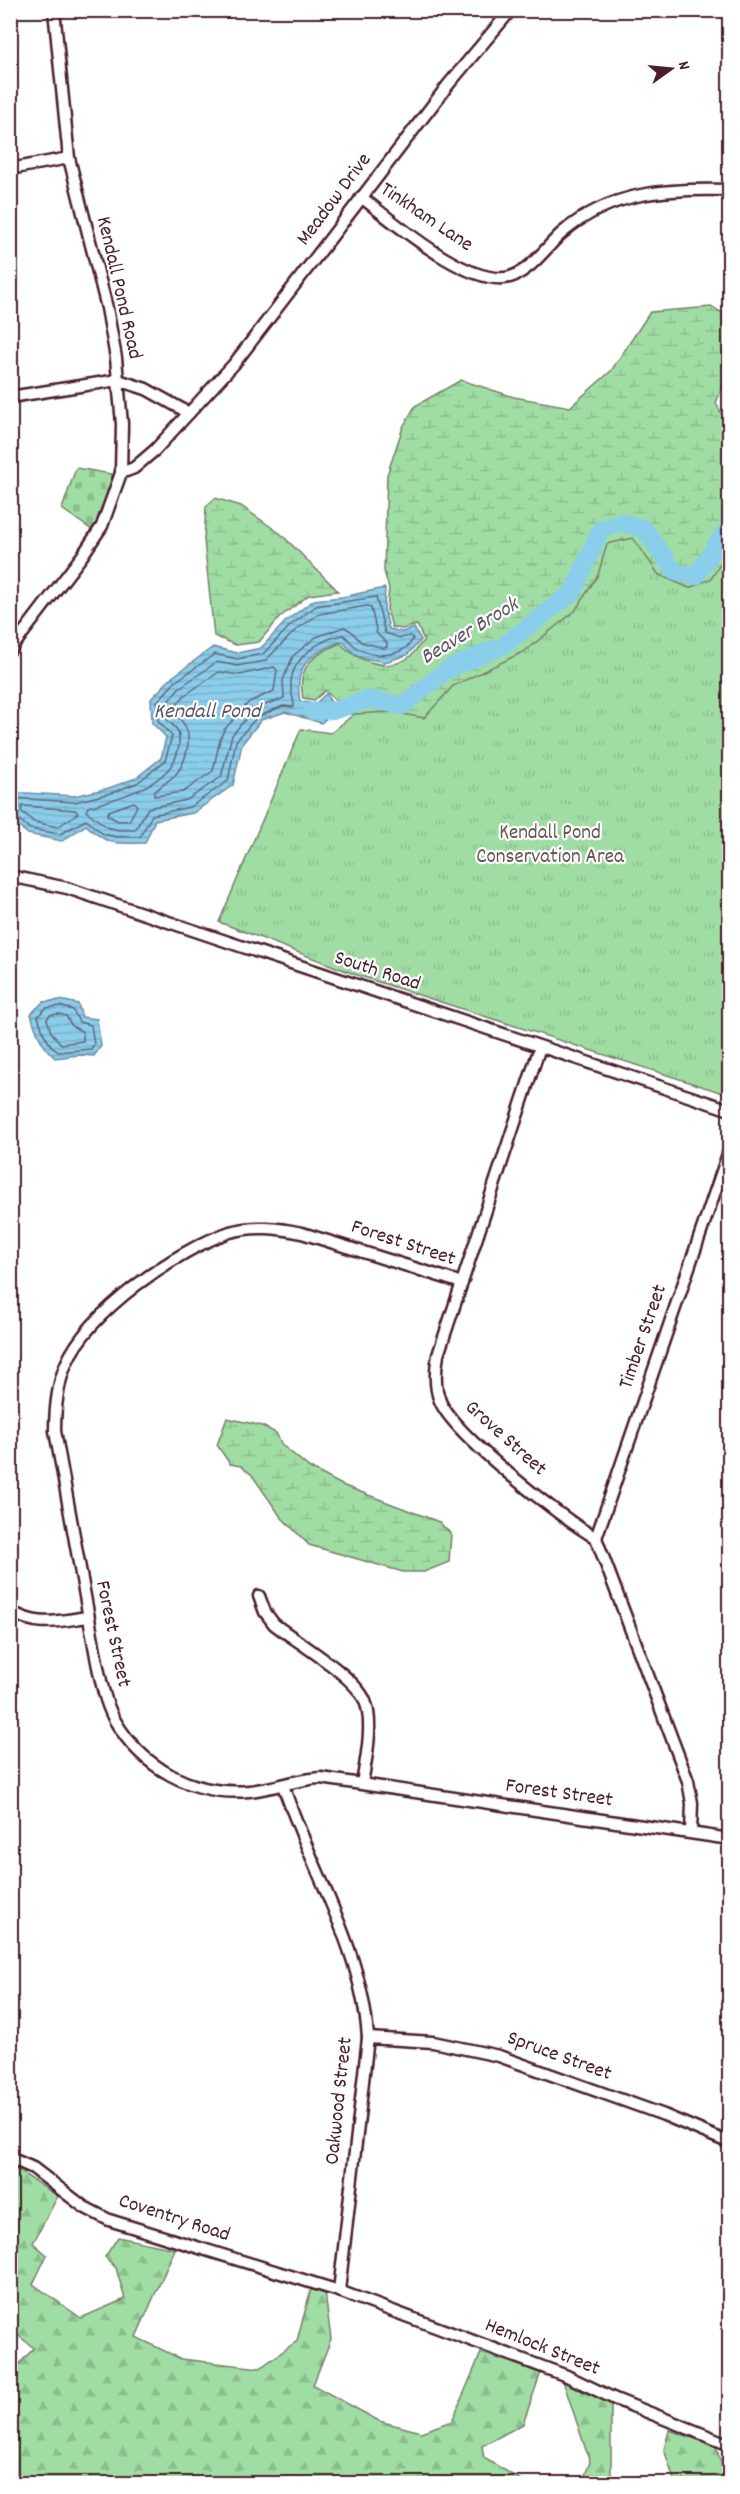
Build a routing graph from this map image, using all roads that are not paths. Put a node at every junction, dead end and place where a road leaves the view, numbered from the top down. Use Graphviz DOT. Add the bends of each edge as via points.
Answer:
graph roads {
  1 [pos="54,10"];
  2 [pos="511,10"];
  3 [pos="724,10"];
  4 [pos="729,17"];
  5 [pos="69,158"];
  6 [pos="10,169"];
  7 [pos="729,190"];
  8 [pos="361,196"];
  9 [pos="118,380"];
  10 [pos="10,398"];
  11 [pos="189,412"];
  12 [pos="121,473"];
  13 [pos="10,650"];
  14 [pos="10,876"];
  15 [pos="540,1047"];
  16 [pos="729,1110"];
  17 [pos="729,1148"];
  18 [pos="462,1283"];
  19 [pos="596,1538"];
  20 [pos="259,1596"];
  21 [pos="10,1611"];
  22 [pos="88,1617"];
  23 [pos="362,1783"];
  24 [pos="283,1785"];
  25 [pos="691,1832"];
  26 [pos="729,1839"];
  27 [pos="368,2038"];
  28 [pos="729,2143"];
  29 [pos="10,2158"];
  30 [pos="339,2291"];
  31 [pos="729,2445"];
  1 -- 5 [label="street, Kendall Pond Road"];
  2 -- 8 [label="street, Meadow Drive"];
  3 -- 4 [label="street"];
  5 -- 6 [label="street"];
  5 -- 9 [label="street, Kendall Pond Road" via="107,308"];
  7 -- 8 [label="street, Tinkham Lane" via="679,189 644,193 610,203 569,227 524,270 509,277 480,275 459,266"];
  8 -- 11 [label="street, Meadow Drive" via="271,318"];
  9 -- 10 [label="street"];
  9 -- 11 [label="street" via="146,389"];
  9 -- 12 [label="street, Kendall Pond Road"];
  11 -- 12 [label="street, Meadow Drive" via="155,450 134,468"];
  12 -- 13 [label="street, Kendall Pond Road" via="102,526"];
  14 -- 15 [label="street, South Road" via="67,888"];
  15 -- 16 [label="street, South Road"];
  15 -- 18 [label="street, Grove Street"];
  17 -- 19 [label="street, Timber Street"];
  18 -- 19 [label="street, Grove Street" via="436,1367 436,1390 445,1412 479,1448 571,1523"];
  18 -- 22 [label="street, Forest Street" via="302,1233 255,1227 231,1232 189,1252 110,1306 67,1362 58,1384 55,1407 57,1454"];
  19 -- 25 [label="street" via="688,1780"];
  20 -- 23 [label="street" via="274,1624 342,1674 362,1696 368,1712 368,1736"];
  21 -- 22 [label="street" via="44,1623"];
  22 -- 24 [label="street, Forest Street" via="105,1697 114,1719 142,1756 181,1781 204,1789 250,1791"];
  23 -- 24 [label="street, Forest Street" via="321,1778"];
  23 -- 25 [label="street, Forest Street"];
  24 -- 27 [label="street, Oakwood Street" via="344,1932 355,1965"];
  25 -- 26 [label="street, Forest Street"];
  27 -- 28 [label="street, Spruce Street" via="442,2043 499,2055"];
  27 -- 30 [label="street, Oakwood Street"];
  29 -- 30 [label="street, Coventry Road" via="110,2220"];
  30 -- 31 [label="street, Hemlock Street" via="567,2376"];
}
